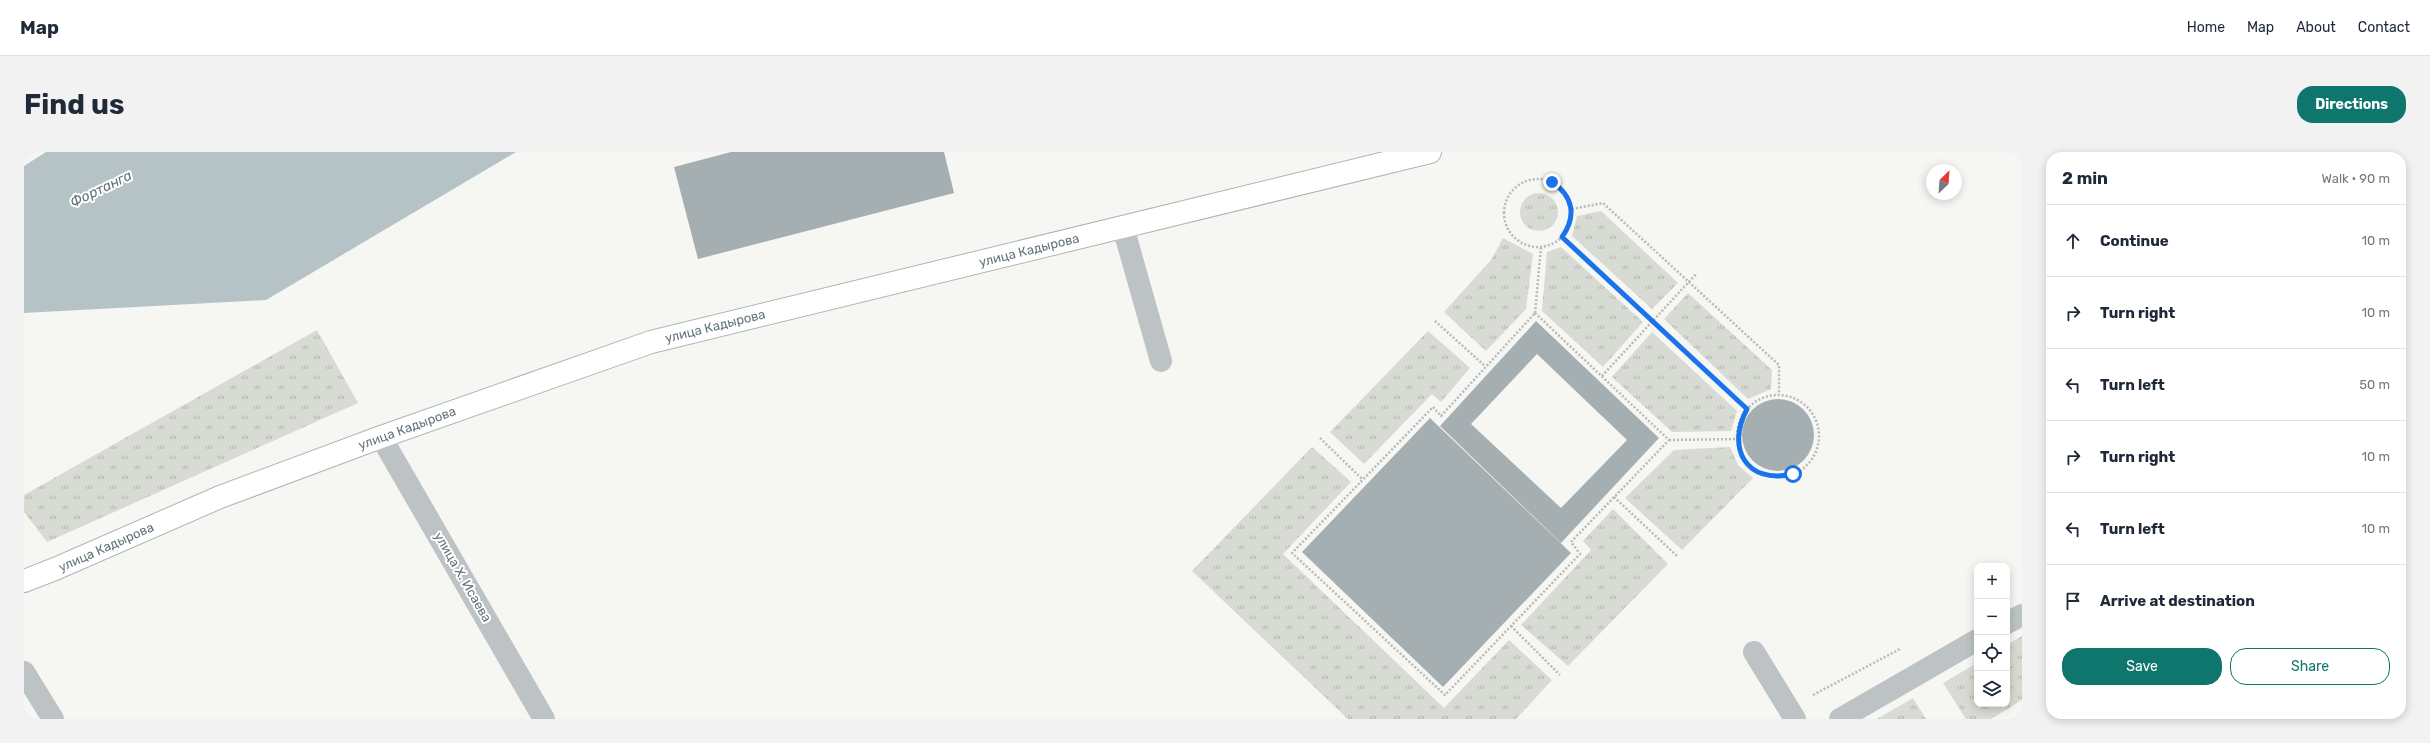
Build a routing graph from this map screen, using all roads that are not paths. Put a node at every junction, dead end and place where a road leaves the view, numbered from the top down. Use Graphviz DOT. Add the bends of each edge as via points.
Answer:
graph roads {
  1 [pos="1430,152"];
  2 [pos="1378,158"];
  3 [pos="1123,227"];
  4 [pos="1161,361"];
  5 [pos="381,436"];
  6 [pos="24,581"];
  7 [pos="2022,615"];
  8 [pos="2010,621"];
  9 [pos="1974,642"];
  10 [pos="1754,652"];
  11 [pos="24,672"];
  12 [pos="1793,713"];
  13 [pos="53,719"];
  14 [pos="544,719"];
  15 [pos="1840,719"];
  1 -- 2 [label="main road, улица Кадырова"];
  2 -- 3 [label="main road, улица Кадырова"];
  3 -- 4 [label="street"];
  3 -- 5 [label="main road, улица Кадырова" via="651,342"];
  5 -- 6 [label="main road, улица Кадырова" via="220,497 55,570"];
  5 -- 14 [label="street, улица Х. Исаева"];
  7 -- 8 [label="street"];
  9 -- 15 [label="street"];
  10 -- 12 [label="street"];
  11 -- 13 [label="street"];
}
